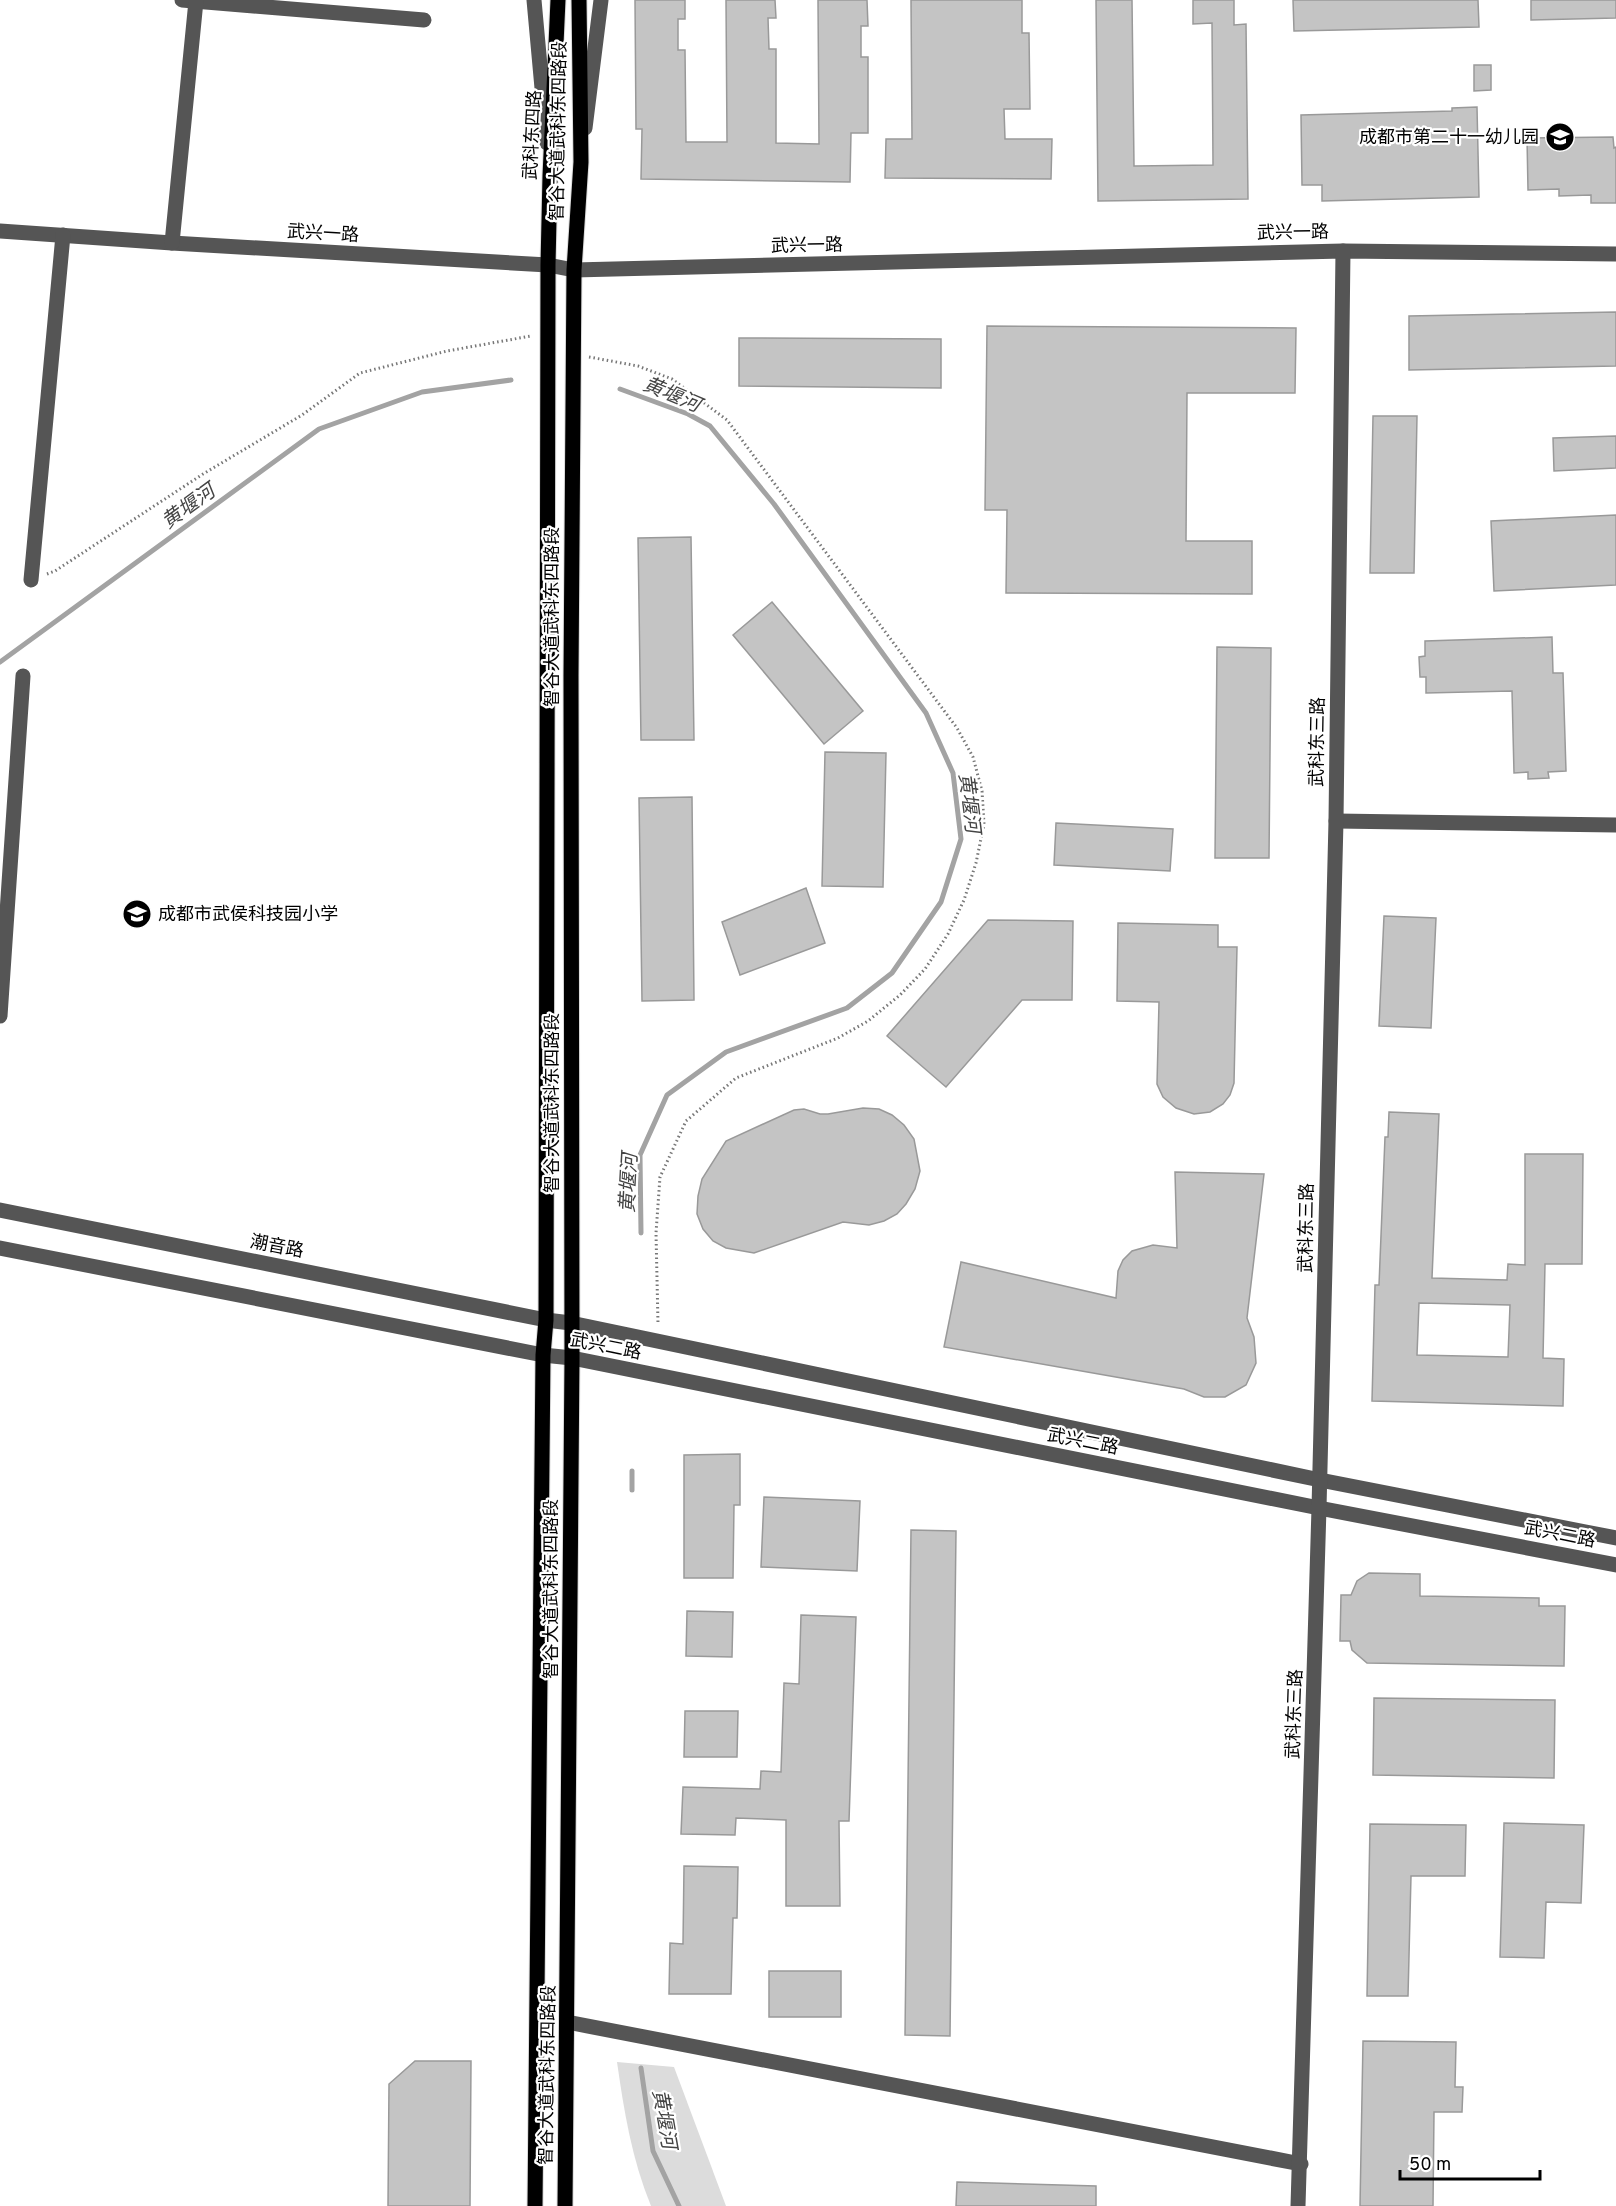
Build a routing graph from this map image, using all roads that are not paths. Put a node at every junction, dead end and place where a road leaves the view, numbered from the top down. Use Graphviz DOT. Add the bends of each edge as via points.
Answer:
graph roads {
  1 [pos="534,0"];
  2 [pos="601,0"];
  3 [pos="189,1"];
  4 [pos="579,1"];
  5 [pos="558,3"];
  6 [pos="424,20"];
  7 [pos="581,162"];
  8 [pos="550,176"];
  9 [pos="0,231"];
  10 [pos="63,235"];
  11 [pos="172,243"];
  12 [pos="1343,251"];
  13 [pos="1616,254"];
  14 [pos="548,265"];
  15 [pos="574,270"];
  16 [pos="31,580"];
  17 [pos="23,676"];
  18 [pos="1336,821"];
  19 [pos="1616,825"];
  20 [pos="0,1016"];
  21 [pos="0,1210"];
  22 [pos="0,1248"];
  23 [pos="546,1320"];
  24 [pos="572,1323"];
  25 [pos="543,1355"];
  26 [pos="572,1358"];
  27 [pos="1320,1480"];
  28 [pos="1319,1508"];
  29 [pos="1616,1538"];
  30 [pos="1616,1565"];
  31 [pos="567,2022"];
  32 [pos="1301,2164"];
  33 [pos="535,2206"];
  34 [pos="565,2206"];
  35 [pos="1298,2206"];
  1 -- 8 [label="street"];
  2 -- 7 [label="street"];
  3 -- 6 [label="street"];
  3 -- 11 [label="street"];
  4 -- 7 [label="main road, 智谷大道武科东四路段"];
  5 -- 8 [label="main road, 武科东四路"];
  7 -- 15 [label="main road, 智谷大道武科东四路段"];
  8 -- 14 [label="main road, 武科东四路"];
  9 -- 10 [label="street, 武兴一路"];
  10 -- 11 [label="street, 武兴一路"];
  10 -- 16 [label="street"];
  11 -- 14 [label="street, 武兴一路"];
  12 -- 13 [label="street, 武兴一路"];
  12 -- 15 [label="street, 武兴一路"];
  12 -- 18 [label="street, 武科东三路"];
  14 -- 15 [label="street, 武兴一路"];
  14 -- 23 [label="main road, 智谷大道武科东四路段"];
  15 -- 24 [label="main road, 智谷大道武科东四路段"];
  17 -- 20 [label="street"];
  18 -- 19 [label="street"];
  18 -- 27 [label="street, 武科东三路"];
  21 -- 23 [label="street, 潮音路"];
  22 -- 25 [label="street"];
  23 -- 24 [label="street, 潮音路"];
  23 -- 25 [label="main road, 智谷大道武科东四路段"];
  24 -- 26 [label="main road, 智谷大道武科东四路段"];
  24 -- 27 [label="street, 潮音路"];
  25 -- 26 [label="street, 武兴二路"];
  25 -- 33 [label="main road, 智谷大道武科东四路段"];
  26 -- 28 [label="street, 武兴二路"];
  26 -- 31 [label="main road, 智谷大道武科东四路段"];
  27 -- 28 [label="street, 武科东三路"];
  27 -- 29 [label="street, 潮音路"];
  28 -- 30 [label="street, 武兴二路"];
  28 -- 32 [label="street, 武科东三路"];
  31 -- 32 [label="street"];
  31 -- 34 [label="main road, 智谷大道武科东四路段"];
  32 -- 35 [label="street, 武科东三路"];
}
